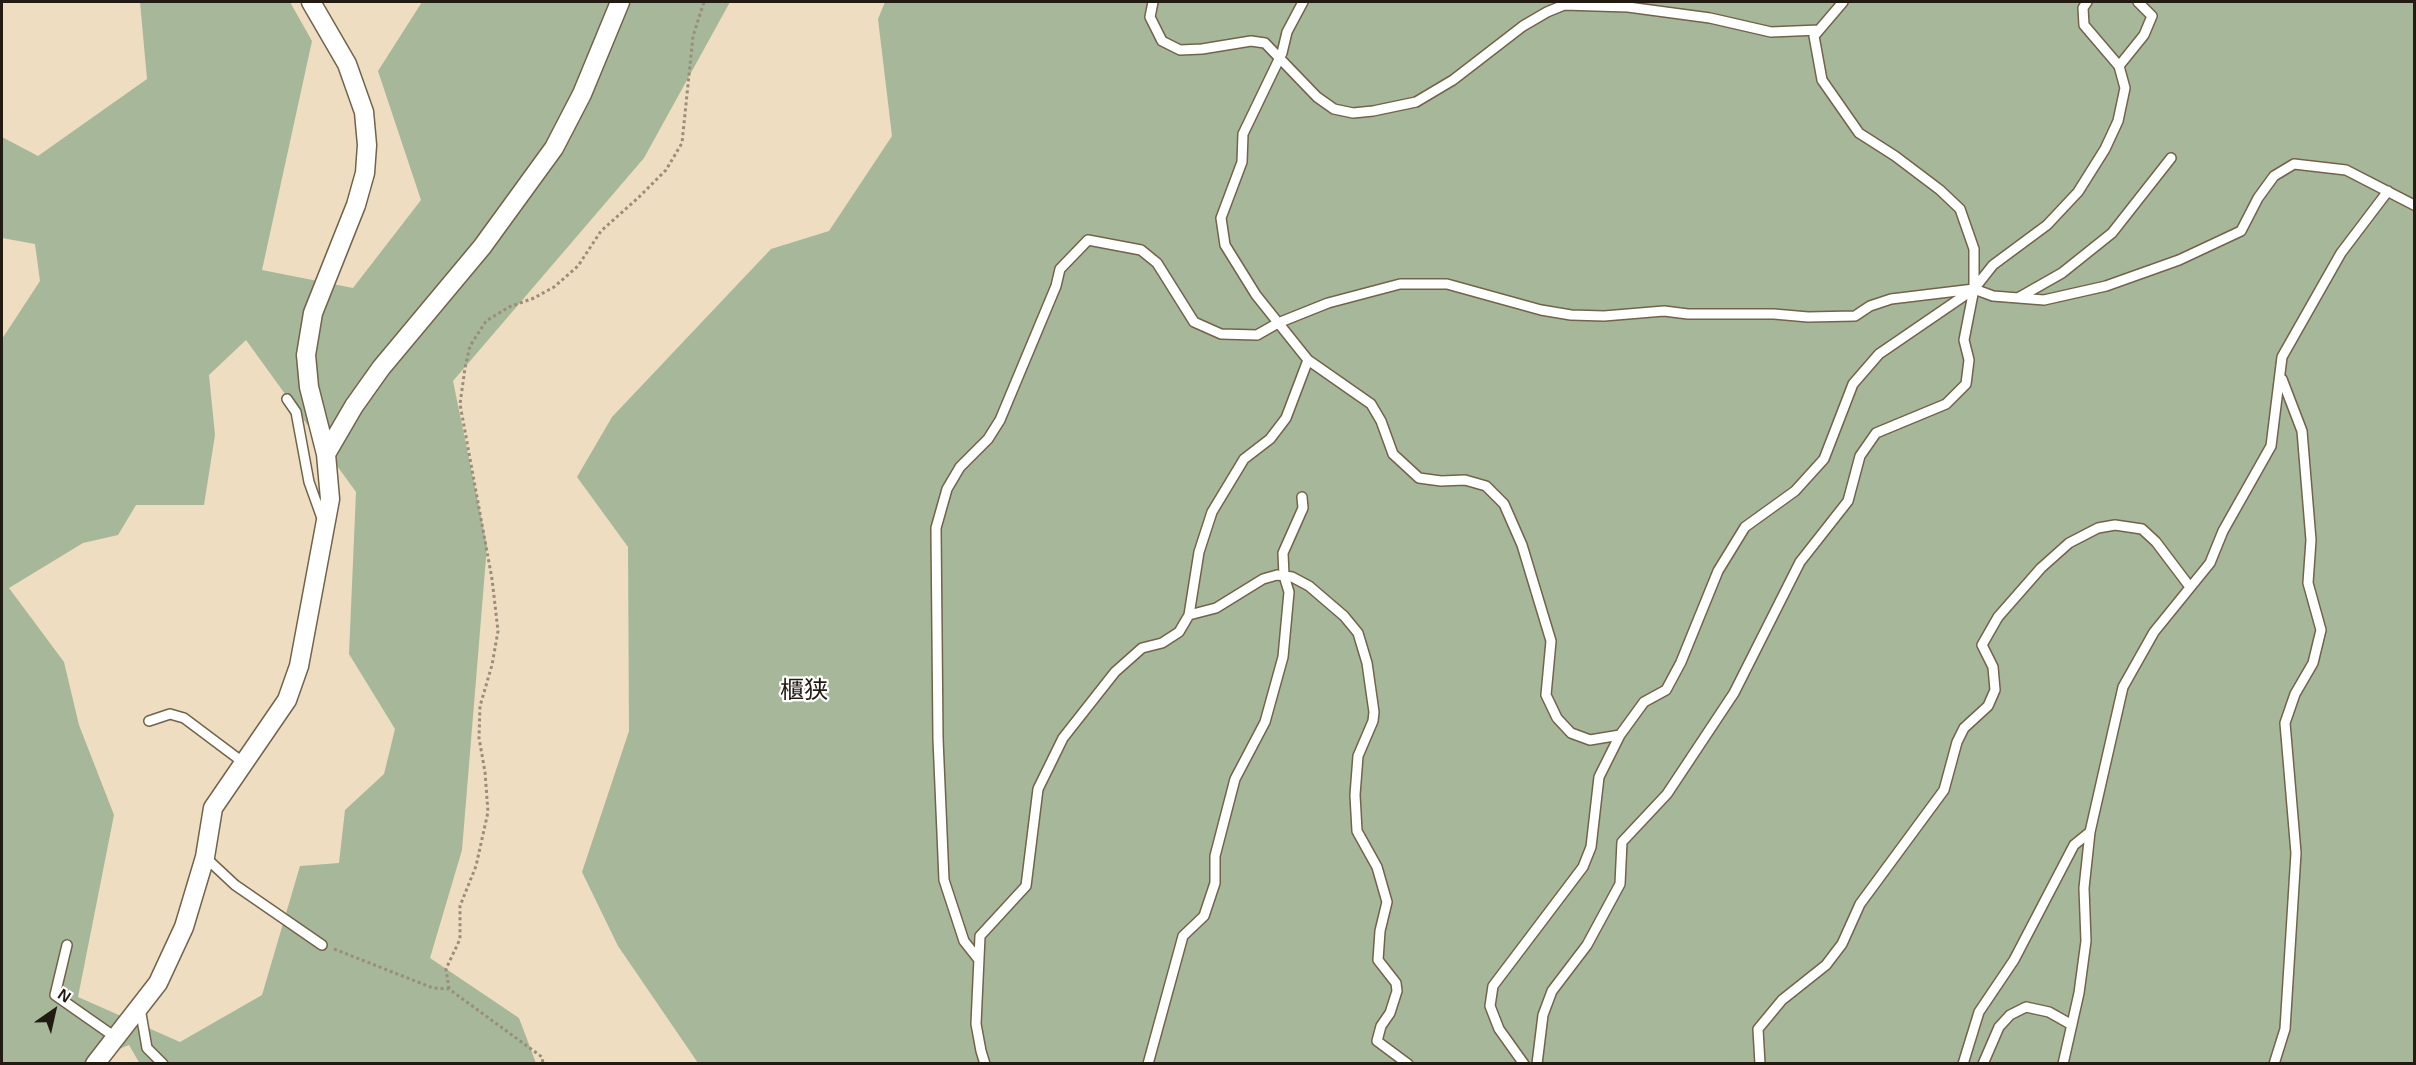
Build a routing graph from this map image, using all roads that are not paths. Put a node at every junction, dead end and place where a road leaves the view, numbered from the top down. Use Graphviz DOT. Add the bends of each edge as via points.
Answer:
graph roads {
  1 [pos="311,2"];
  2 [pos="621,2"];
  3 [pos="1154,2"];
  4 [pos="1303,2"];
  5 [pos="1844,2"];
  6 [pos="2087,2"];
  7 [pos="2138,2"];
  8 [pos="1819,30"];
  9 [pos="1280,57"];
  10 [pos="2119,66"];
  11 [pos="2171,158"];
  12 [pos="2388,192"];
  13 [pos="2415,205"];
  14 [pos="1974,289"];
  15 [pos="2019,298"];
  16 [pos="1278,323"];
  17 [pos="1308,360"];
  18 [pos="2280,375"];
  19 [pos="287,399"];
  20 [pos="326,454"];
  21 [pos="1302,497"];
  22 [pos="325,526"];
  23 [pos="1284,576"];
  24 [pos="2190,587"];
  25 [pos="1189,615"];
  26 [pos="149,721"];
  27 [pos="1620,735"];
  28 [pos="244,763"];
  29 [pos="2090,831"];
  30 [pos="205,857"];
  31 [pos="68,945"];
  32 [pos="322,945"];
  33 [pos="979,960"];
  34 [pos="140,1006"];
  35 [pos="2072,1025"];
  36 [pos="115,1037"];
  37 [pos="95,1064"];
  38 [pos="163,1064"];
  39 [pos="985,1064"];
  40 [pos="1148,1064"];
  41 [pos="1408,1064"];
  42 [pos="1524,1064"];
  43 [pos="1538,1064"];
  44 [pos="1760,1064"];
  45 [pos="1963,1064"];
  46 [pos="1983,1064"];
  47 [pos="2063,1064"];
  48 [pos="2274,1064"];
  1 -- 20 [label="street" via="347,64 364,112 367,145 365,173 356,205 313,314 306,355 309,387"];
  2 -- 20 [label="street" via="554,148 482,247 381,368"];
  3 -- 9 [label="lane" via="1150,17 1162,41 1180,50 1251,41 1265,43"];
  4 -- 9 [label="lane"];
  5 -- 8 [label="lane"];
  6 -- 10 [label="lane" via="2083,8 2084,25"];
  7 -- 10 [label="lane" via="2152,16 2144,35"];
  8 -- 9 [label="lane" via="1771,32 1710,18 1628,7 1564,5 1523,26 1453,81 1416,102 1353,113 1334,109 1317,98"];
  8 -- 14 [label="lane" via="1814,36 1822,80 1859,133 1895,156 1960,209 1974,249"];
  9 -- 16 [label="lane" via="1243,134 1242,162 1221,218 1225,244"];
  10 -- 14 [label="lane" via="2125,88 2118,121 2078,192 2047,225 1993,265"];
  11 -- 15 [label="lane" via="2112,233 2062,273"];
  12 -- 13 [label="lane"];
  12 -- 15 [label="lane" via="2346,170 2294,164 2274,176 2241,231 2179,261 2106,286 2044,300"];
  12 -- 18 [label="lane" via="2341,253 2282,357"];
  14 -- 15 [label="lane" via="1993,296"];
  14 -- 16 [label="lane" via="1891,299 1855,316 1664,311 1604,316 1541,310 1447,284 1400,284 1328,303"];
  14 -- 27 [label="lane" via="1879,354 1853,384 1824,459 1795,491 1745,527 1718,570 1666,690 1644,702"];
  14 -- 43 [label="lane" via="1964,340 1969,360 1966,384 1946,404 1876,433 1860,456 1848,501 1800,562 1734,693 1667,794 1622,842 1620,884 1587,945 1552,991 1543,1015"];
  16 -- 17 [label="lane"];
  16 -- 33 [label="lane" via="1257,335 1221,334 1194,322 1157,263 1141,250 1088,240 1060,269 1000,420 988,439 960,467 947,489 936,528 944,880 964,941"];
  17 -- 25 [label="lane" via="1286,418 1269,439 1244,459 1212,512 1199,552"];
  17 -- 27 [label="lane" via="1371,404 1393,454 1419,478 1465,480 1486,486 1504,504 1522,545 1551,641 1546,694 1557,718 1571,733 1590,740"];
  18 -- 24 [label="lane" via="2271,446 2223,531 2210,563"];
  18 -- 48 [label="lane" via="2302,431 2311,540 2308,583 2321,630 2313,663 2295,694 2285,723 2296,853 2285,1029"];
  19 -- 22 [label="lane" via="296,412 309,482"];
  20 -- 22 [label="street" via="330,499"];
  21 -- 23 [label="lane" via="1303,508 1283,553"];
  22 -- 28 [label="street" via="299,666 287,700"];
  23 -- 25 [label="lane" via="1276,574 1263,579 1216,608"];
  23 -- 40 [label="lane" via="1289,592 1283,657 1265,722 1235,779 1215,856 1215,883 1204,916 1184,936"];
  23 -- 41 [label="lane" via="1309,586 1344,616 1358,633 1367,663 1374,712 1358,756 1357,831 1377,867 1387,902 1378,960 1396,983 1397,991 1377,1041"];
  24 -- 29 [label="lane" via="2154,632 2123,687"];
  24 -- 44 [label="lane" via="2142,529 2115,525 2098,528 2069,543 2041,568 1998,618 1982,645 1993,667 1995,690 1988,706 1964,728 1944,790 1860,904 1837,951 1762,1022 1758,1029"];
  25 -- 33 [label="lane" via="1179,632 1162,643 1142,648 1115,672 1063,738 1038,789 1026,886 980,936"];
  26 -- 28 [label="lane" via="170,714 184,718"];
  27 -- 42 [label="lane" via="1599,777 1591,847 1583,867 1493,986 1490,1006 1499,1029"];
  28 -- 30 [label="street" via="213,808"];
  29 -- 35 [label="lane" via="2084,888 2085,941"];
  29 -- 45 [label="lane" via="2074,844 2014,960 1979,1012"];
  30 -- 32 [label="lane" via="235,885"];
  30 -- 34 [label="street" via="184,927 158,983"];
  31 -- 36 [label="lane" via="55,995"];
  33 -- 39 [label="lane" via="976,1024"];
  34 -- 36 [label="street"];
  34 -- 38 [label="lane" via="147,1048"];
  35 -- 46 [label="lane" via="2049,1012 2026,1007 2010,1015 1999,1027"];
  35 -- 47 [label="lane"];
  36 -- 37 [label="street"];
}
